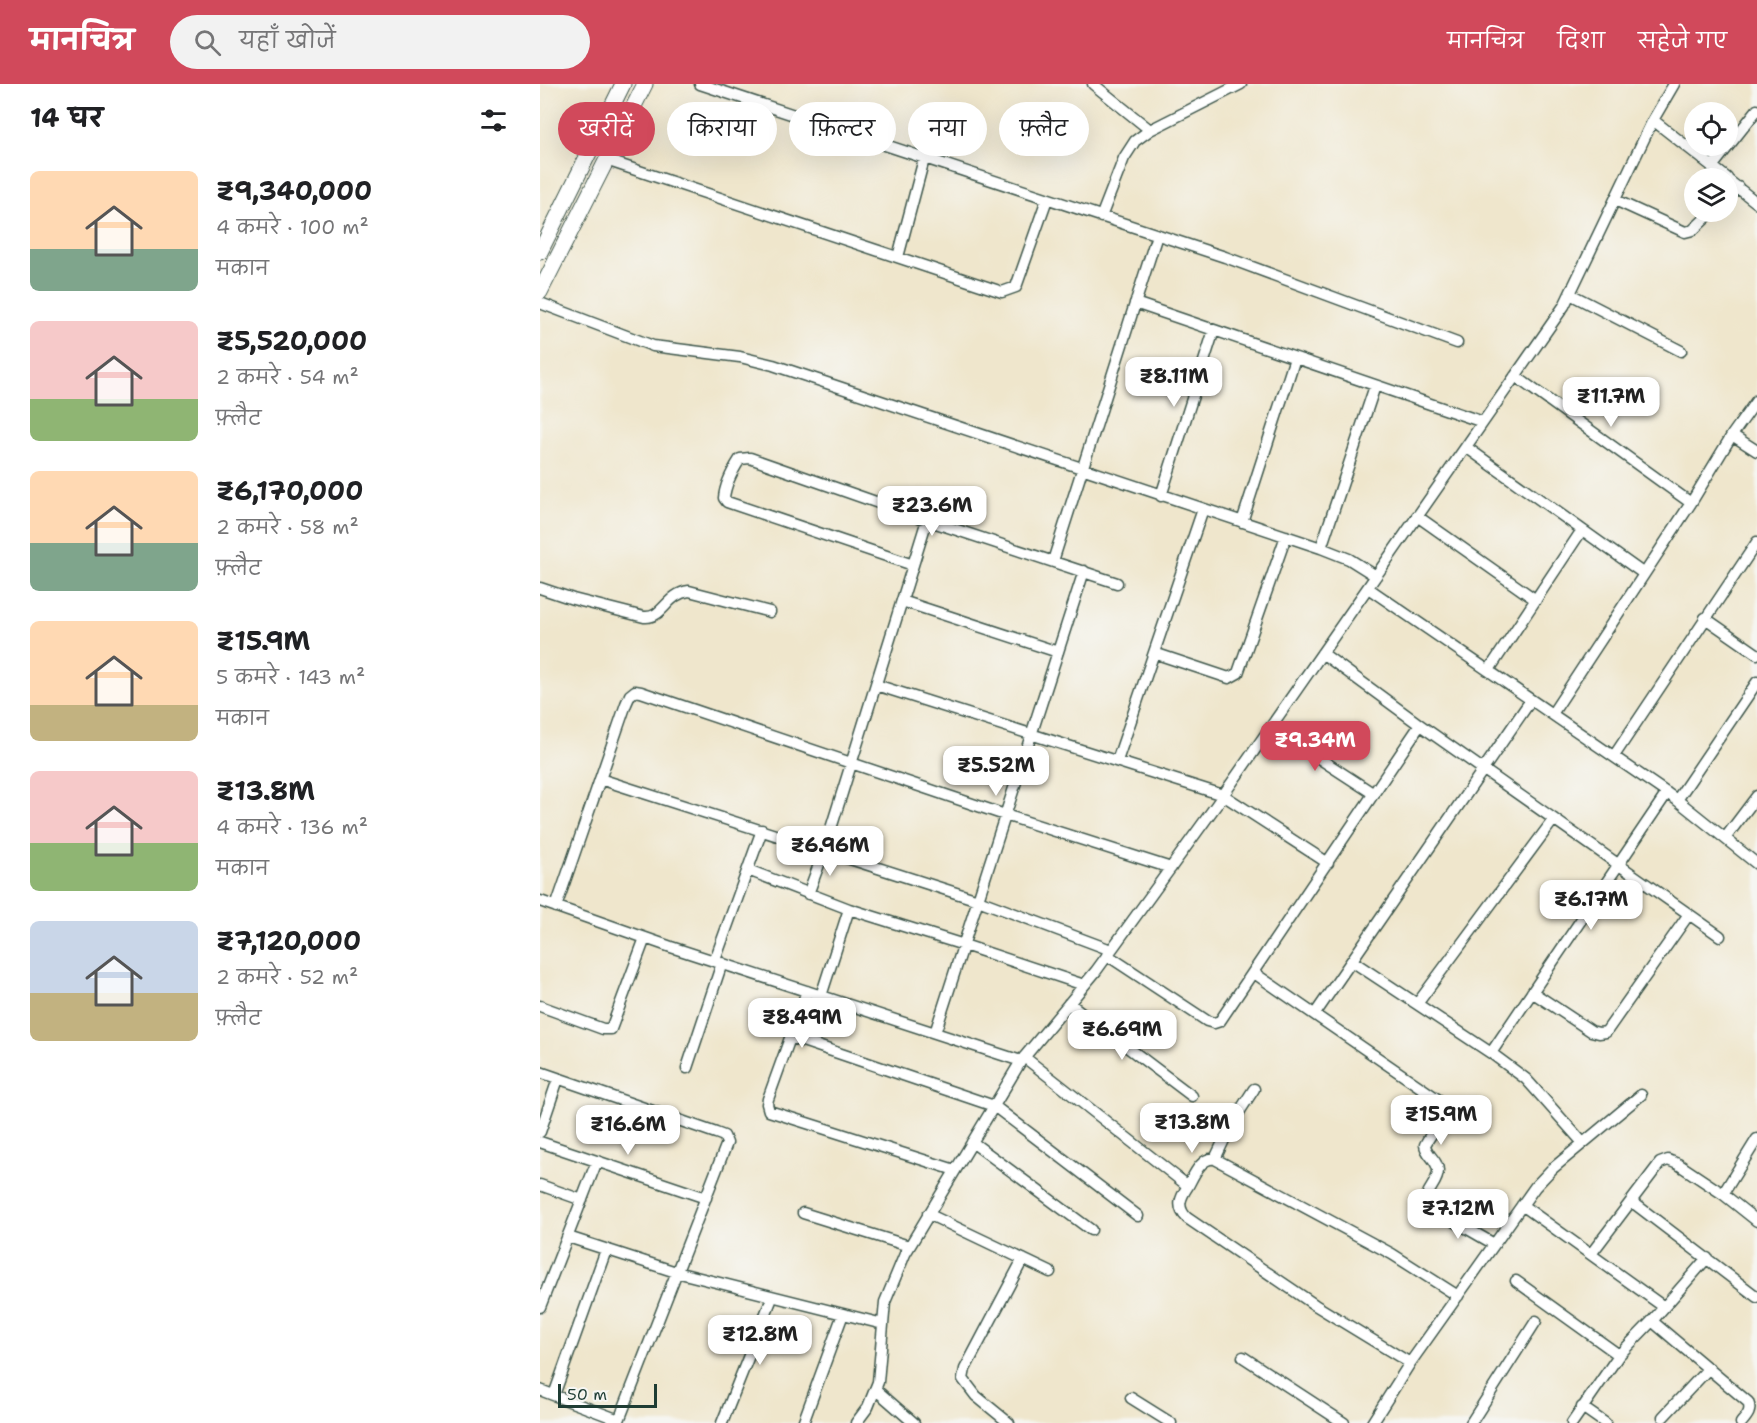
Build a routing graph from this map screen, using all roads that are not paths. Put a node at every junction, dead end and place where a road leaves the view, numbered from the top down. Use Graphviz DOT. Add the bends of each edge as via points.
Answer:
graph roads {
  1 [pos="623,84"];
  2 [pos="645,84"];
  3 [pos="700,84"];
  4 [pos="1093,84"];
  5 [pos="1241,84"];
  6 [pos="1674,84"];
  7 [pos="1757,110"];
  8 [pos="1653,120"];
  9 [pos="1150,130"];
  10 [pos="924,159"];
  11 [pos="606,160"];
  12 [pos="1712,167"];
  13 [pos="1738,188"];
  14 [pos="1047,199"];
  15 [pos="1615,200"];
  16 [pos="1757,203"];
  17 [pos="1101,217"];
  18 [pos="1701,222"];
  19 [pos="1157,235"];
  20 [pos="540,252"];
  21 [pos="897,256"];
  22 [pos="540,292"];
  23 [pos="1570,294"];
  24 [pos="540,303"];
  25 [pos="1135,303"];
  26 [pos="1214,330"];
  27 [pos="1457,343"];
  28 [pos="1681,351"];
  29 [pos="1295,358"];
  30 [pos="1515,376"];
  31 [pos="1376,386"];
  32 [pos="1757,400"];
  33 [pos="1483,422"];
  34 [pos="1732,435"];
  35 [pos="1466,447"];
  36 [pos="1757,451"];
  37 [pos="1082,470"];
  38 [pos="1161,496"];
  39 [pos="1691,503"];
  40 [pos="1203,509"];
  41 [pos="1418,516"];
  42 [pos="927,520"];
  43 [pos="1242,522"];
  44 [pos="1582,530"];
  45 [pos="1286,536"];
  46 [pos="1757,542"];
  47 [pos="1321,548"];
  48 [pos="1053,561"];
  49 [pos="913,565"];
  50 [pos="1084,571"];
  51 [pos="1644,574"];
  52 [pos="1376,576"];
  53 [pos="1117,582"];
  54 [pos="540,588"];
  55 [pos="1368,588"];
  56 [pos="1536,600"];
  57 [pos="902,601"];
  58 [pos="770,612"];
  59 [pos="1705,618"];
  60 [pos="1058,652"];
  61 [pos="1154,653"];
  62 [pos="1322,653"];
  63 [pos="1757,654"];
  64 [pos="1489,670"];
  65 [pos="1757,682"];
  66 [pos="876,685"];
  67 [pos="1531,700"];
  68 [pos="1552,714"];
  69 [pos="1420,725"];
  70 [pos="1271,727"];
  71 [pos="1032,734"];
  72 [pos="1614,756"];
  73 [pos="1117,761"];
  74 [pos="852,762"];
  75 [pos="1483,770"];
  76 [pos="600,779"];
  77 [pos="1667,793"];
  78 [pos="1374,794"];
  79 [pos="1224,795"];
  80 [pos="1757,796"];
  81 [pos="1677,800"];
  82 [pos="1005,815"];
  83 [pos="1554,819"];
  84 [pos="762,830"];
  85 [pos="1726,837"];
  86 [pos="824,851"];
  87 [pos="1328,863"];
  88 [pos="1757,864"];
  89 [pos="1618,865"];
  90 [pos="1171,868"];
  91 [pos="748,870"];
  92 [pos="808,894"];
  93 [pos="978,900"];
  94 [pos="540,901"];
  95 [pos="556,907"];
  96 [pos="849,909"];
  97 [pos="1689,914"];
  98 [pos="1720,936"];
  99 [pos="645,938"];
  100 [pos="963,945"];
  101 [pos="1109,952"];
  102 [pos="1352,961"];
  103 [pos="719,962"];
  104 [pos="1254,973"];
  105 [pos="1084,985"];
  106 [pos="807,991"];
  107 [pos="1532,992"];
  108 [pos="821,996"];
  109 [pos="1069,1003"];
  110 [pos="1417,1004"];
  111 [pos="540,1006"];
  112 [pos="1315,1014"];
  113 [pos="935,1033"];
  114 [pos="791,1036"];
  115 [pos="1491,1053"];
  116 [pos="1023,1059"];
  117 [pos="687,1068"];
  118 [pos="540,1072"];
  119 [pos="558,1079"];
  120 [pos="1254,1089"];
  121 [pos="1641,1095"];
  122 [pos="1192,1096"];
  123 [pos="994,1106"];
  124 [pos="540,1132"];
  125 [pos="1757,1139"];
  126 [pos="540,1142"];
  127 [pos="972,1142"];
  128 [pos="1583,1143"];
  129 [pos="1215,1159"];
  130 [pos="597,1161"];
  131 [pos="955,1170"];
  132 [pos="540,1185"];
  133 [pos="1188,1186"];
  134 [pos="1723,1194"];
  135 [pos="706,1198"];
  136 [pos="582,1200"];
  137 [pos="1630,1201"];
  138 [pos="1522,1204"];
  139 [pos="803,1213"];
  140 [pos="928,1214"];
  141 [pos="1138,1216"];
  142 [pos="1757,1221"];
  143 [pos="1091,1230"];
  144 [pos="568,1237"];
  145 [pos="1494,1244"];
  146 [pos="909,1246"];
  147 [pos="606,1250"];
  148 [pos="1591,1254"];
  149 [pos="1707,1258"];
  150 [pos="1023,1259"];
  151 [pos="676,1272"];
  152 [pos="1050,1272"];
  153 [pos="1516,1281"];
  154 [pos="1458,1296"];
  155 [pos="1757,1297"];
  156 [pos="772,1298"];
  157 [pos="540,1307"];
  158 [pos="1664,1307"];
  159 [pos="843,1314"];
  160 [pos="1536,1321"];
  161 [pos="1652,1321"];
  162 [pos="883,1324"];
  163 [pos="1619,1355"];
  164 [pos="1243,1357"];
  165 [pos="1410,1363"];
  166 [pos="1709,1368"];
  167 [pos="875,1389"];
  168 [pos="540,1390"];
  169 [pos="554,1395"];
  170 [pos="1131,1398"];
  171 [pos="1582,1407"];
  172 [pos="1663,1417"];
  173 [pos="619,1421"];
  174 [pos="722,1423"];
  175 [pos="803,1423"];
  176 [pos="856,1423"];
  177 [pos="914,1423"];
  178 [pos="1009,1423"];
  179 [pos="1171,1423"];
  180 [pos="1344,1423"];
  181 [pos="1372,1423"];
  182 [pos="1471,1423"];
  183 [pos="1572,1423"];
  184 [pos="1605,1423"];
  185 [pos="1741,1423"];
  1 -- 20 [label="main road"];
  2 -- 11 [label="main road"];
  3 -- 10 [label="street"];
  4 -- 9 [label="street"];
  5 -- 9 [label="street"];
  6 -- 8 [label="street"];
  7 -- 12 [label="street"];
  8 -- 12 [label="street"];
  8 -- 15 [label="street"];
  9 -- 17 [label="street" via="1135,141 1124,158"];
  10 -- 14 [label="street"];
  10 -- 21 [label="street"];
  11 -- 21 [label="street"];
  11 -- 22 [label="main road"];
  13 -- 16 [label="street"];
  14 -- 17 [label="street"];
  14 -- 21 [label="street" via="1016,287 1009,291 1002,292"];
  15 -- 18 [label="street" via="1684,232"];
  15 -- 23 [label="street"];
  17 -- 19 [label="street"];
  19 -- 25 [label="street"];
  19 -- 27 [label="street"];
  23 -- 28 [label="street"];
  23 -- 30 [label="street"];
  24 -- 37 [label="street" via="653,346 773,365"];
  25 -- 26 [label="street"];
  25 -- 37 [label="street"];
  26 -- 29 [label="street"];
  26 -- 38 [label="street"];
  29 -- 31 [label="street"];
  29 -- 43 [label="street"];
  30 -- 33 [label="street"];
  30 -- 39 [label="street"];
  31 -- 33 [label="street"];
  31 -- 47 [label="street"];
  32 -- 34 [label="street"];
  33 -- 35 [label="street"];
  34 -- 36 [label="street"];
  34 -- 39 [label="street"];
  35 -- 41 [label="street"];
  35 -- 44 [label="street"];
  37 -- 38 [label="street"];
  37 -- 48 [label="street"];
  38 -- 40 [label="street"];
  39 -- 51 [label="street"];
  40 -- 43 [label="street"];
  40 -- 61 [label="street"];
  41 -- 52 [label="street"];
  41 -- 56 [label="street"];
  42 -- 48 [label="street"];
  42 -- 49 [label="street"];
  42 -- 49 [label="street" via="750,458 740,459 724,492 727,502"];
  43 -- 45 [label="street"];
  44 -- 51 [label="street"];
  44 -- 56 [label="street"];
  45 -- 47 [label="street"];
  45 -- 61 [label="street" via="1235,676 1228,678"];
  46 -- 59 [label="street"];
  47 -- 52 [label="street"];
  48 -- 50 [label="street"];
  49 -- 57 [label="street"];
  50 -- 53 [label="street"];
  50 -- 60 [label="street"];
  51 -- 68 [label="street"];
  52 -- 55 [label="street"];
  54 -- 58 [label="street" via="644,617 656,615 674,596 689,591"];
  55 -- 62 [label="street"];
  55 -- 64 [label="street"];
  56 -- 64 [label="street"];
  57 -- 60 [label="street"];
  57 -- 66 [label="street"];
  59 -- 63 [label="street"];
  59 -- 72 [label="street"];
  60 -- 71 [label="street"];
  61 -- 73 [label="street"];
  62 -- 69 [label="street"];
  62 -- 70 [label="street"];
  64 -- 67 [label="street"];
  65 -- 81 [label="street"];
  66 -- 71 [label="street"];
  66 -- 74 [label="street"];
  67 -- 68 [label="street"];
  67 -- 75 [label="street"];
  68 -- 72 [label="street"];
  69 -- 75 [label="street"];
  69 -- 78 [label="street"];
  70 -- 78 [label="street"];
  70 -- 79 [label="street"];
  71 -- 73 [label="street"];
  71 -- 82 [label="street"];
  72 -- 77 [label="street"];
  73 -- 79 [label="street"];
  74 -- 76 [label="street" via="634,691"];
  74 -- 82 [label="street"];
  74 -- 86 [label="street"];
  75 -- 83 [label="street"];
  75 -- 102 [label="street"];
  76 -- 84 [label="street"];
  76 -- 95 [label="street"];
  77 -- 81 [label="street"];
  77 -- 89 [label="street"];
  78 -- 87 [label="street"];
  79 -- 87 [label="street"];
  79 -- 90 [label="street"];
  80 -- 85 [label="street"];
  81 -- 85 [label="street"];
  82 -- 90 [label="street"];
  82 -- 93 [label="street"];
  83 -- 89 [label="street"];
  83 -- 110 [label="street"];
  84 -- 86 [label="street"];
  84 -- 91 [label="street"];
  85 -- 88 [label="street"];
  86 -- 92 [label="street"];
  86 -- 93 [label="street"];
  87 -- 104 [label="street"];
  89 -- 97 [label="street"];
  89 -- 107 [label="street"];
  90 -- 101 [label="street"];
  91 -- 92 [label="street"];
  91 -- 103 [label="street"];
  92 -- 96 [label="street"];
  93 -- 100 [label="street"];
  93 -- 101 [label="street"];
  94 -- 95 [label="street"];
  95 -- 99 [label="street"];
  96 -- 100 [label="street"];
  96 -- 108 [label="street"];
  97 -- 98 [label="street"];
  97 -- 107 [label="street" via="1606,1032 1591,1031"];
  99 -- 103 [label="street"];
  99 -- 111 [label="street" via="611,1029"];
  100 -- 105 [label="street"];
  100 -- 113 [label="street"];
  101 -- 104 [label="street" via="1212,1023 1220,1021"];
  101 -- 105 [label="street"];
  102 -- 110 [label="street"];
  102 -- 112 [label="street"];
  103 -- 106 [label="street"];
  103 -- 117 [label="street"];
  104 -- 112 [label="street"];
  105 -- 109 [label="street"];
  106 -- 108 [label="street"];
  106 -- 114 [label="street"];
  107 -- 115 [label="street"];
  108 -- 113 [label="street"];
  109 -- 116 [label="street"];
  109 -- 122 [label="street"];
  110 -- 115 [label="street"];
  112 -- 145 [label="street" via="1439,1100 1443,1117 1425,1145 1438,1168 1427,1203"];
  113 -- 116 [label="street"];
  114 -- 123 [label="street"];
  114 -- 131 [label="street" via="768,1099 769,1111"];
  115 -- 128 [label="street" via="1526,1079"];
  116 -- 123 [label="street"];
  116 -- 133 [label="street"];
  118 -- 119 [label="street"];
  119 -- 124 [label="street"];
  119 -- 135 [label="street" via="724,1136 725,1150"];
  120 -- 129 [label="street"];
  121 -- 128 [label="street"];
  123 -- 127 [label="street"];
  123 -- 141 [label="street"];
  125 -- 134 [label="street"];
  126 -- 130 [label="street"];
  127 -- 131 [label="street"];
  127 -- 143 [label="street"];
  128 -- 138 [label="street" via="1552,1169"];
  129 -- 133 [label="street" via="1204,1161"];
  129 -- 154 [label="street" via="1392,1254"];
  130 -- 135 [label="street"];
  130 -- 136 [label="street"];
  131 -- 140 [label="street"];
  132 -- 136 [label="street"];
  133 -- 165 [label="street" via="1180,1198 1182,1213 1187,1218 1315,1305"];
  134 -- 137 [label="street" via="1668,1160 1660,1163"];
  134 -- 142 [label="street"];
  135 -- 151 [label="street"];
  136 -- 144 [label="street"];
  137 -- 148 [label="street"];
  137 -- 149 [label="street"];
  138 -- 145 [label="street"];
  138 -- 148 [label="street"];
  139 -- 146 [label="street"];
  140 -- 146 [label="street"];
  140 -- 150 [label="street"];
  144 -- 147 [label="street"];
  144 -- 157 [label="street"];
  145 -- 154 [label="street"];
  146 -- 162 [label="street" via="885,1302"];
  147 -- 151 [label="street"];
  147 -- 169 [label="street"];
  148 -- 158 [label="street"];
  149 -- 155 [label="street"];
  149 -- 158 [label="street"];
  150 -- 152 [label="street"];
  150 -- 178 [label="street" via="963,1379 976,1396"];
  151 -- 156 [label="street"];
  151 -- 173 [label="street"];
  153 -- 163 [label="street"];
  154 -- 165 [label="street"];
  156 -- 159 [label="street"];
  156 -- 174 [label="street"];
  158 -- 161 [label="street"];
  159 -- 162 [label="street"];
  159 -- 175 [label="street"];
  160 -- 182 [label="street"];
  161 -- 163 [label="street"];
  161 -- 166 [label="street"];
  162 -- 167 [label="street"];
  163 -- 171 [label="street"];
  164 -- 180 [label="street"];
  165 -- 181 [label="street"];
  166 -- 172 [label="street"];
  166 -- 185 [label="street" via="1748,1402 1750,1412"];
  167 -- 176 [label="street"];
  167 -- 177 [label="street"];
  168 -- 169 [label="street"];
  169 -- 173 [label="street"];
  170 -- 179 [label="street"];
  171 -- 183 [label="street"];
  171 -- 184 [label="street"];
}
